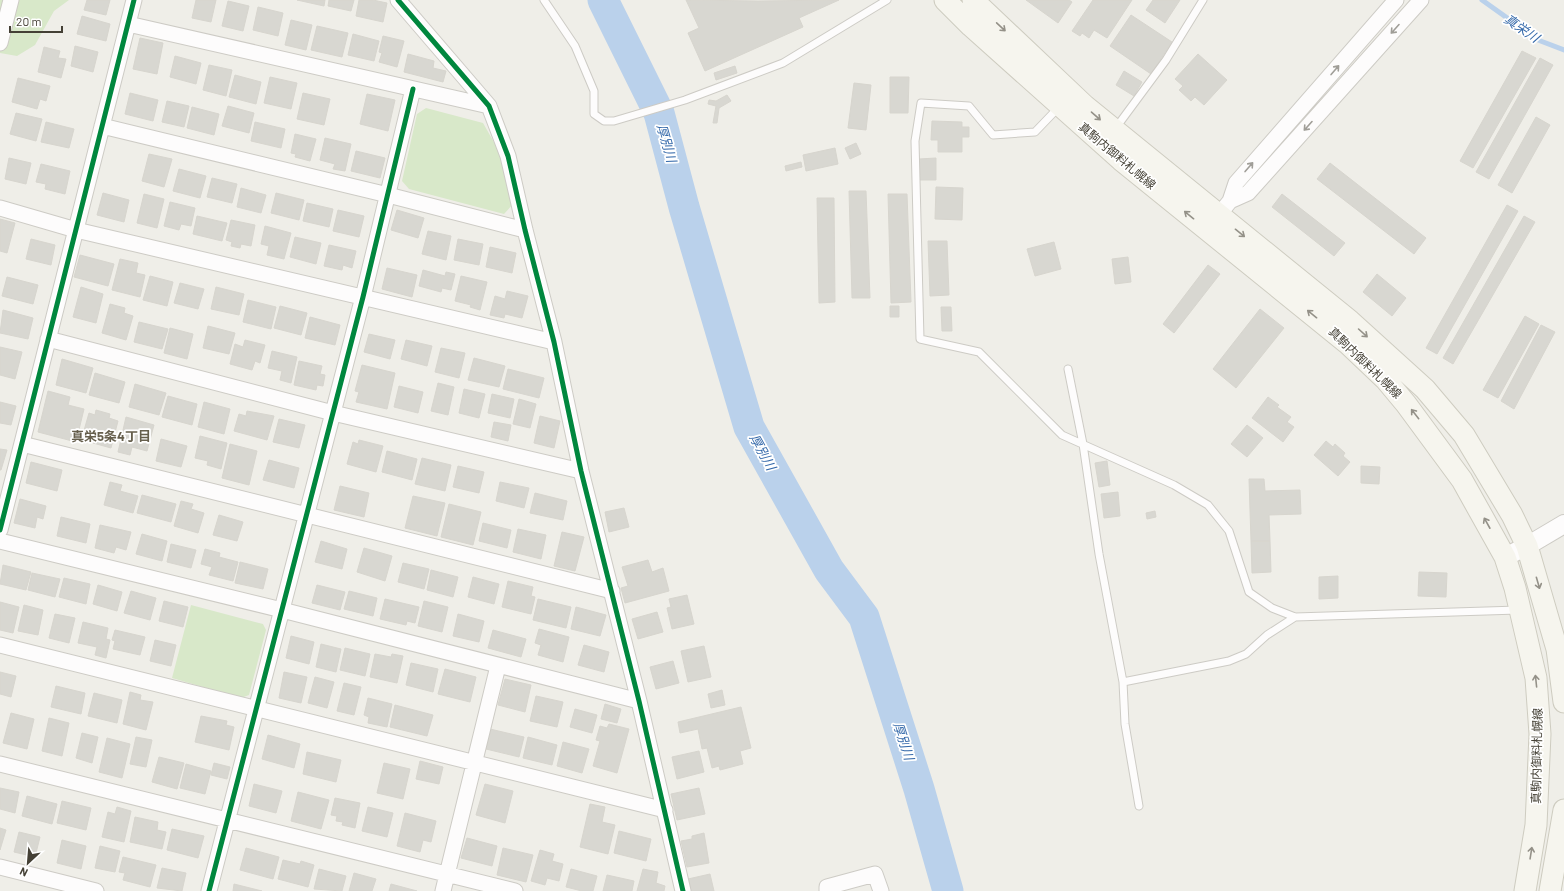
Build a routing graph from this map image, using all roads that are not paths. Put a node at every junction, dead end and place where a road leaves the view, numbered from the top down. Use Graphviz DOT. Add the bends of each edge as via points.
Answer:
graph roads {
  1 [pos="11,0"];
  2 [pos="134,0"];
  3 [pos="398,0"];
  4 [pos="544,0"];
  5 [pos="887,0"];
  6 [pos="945,0"];
  7 [pos="1203,0"];
  8 [pos="1396,0"];
  9 [pos="1421,0"];
  10 [pos="982,5"];
  11 [pos="128,24"];
  12 [pos="0,43"];
  13 [pos="413,89"];
  14 [pos="489,106"];
  15 [pos="1059,106"];
  16 [pos="102,126"];
  17 [pos="1113,131"];
  18 [pos="388,195"];
  19 [pos="0,208"];
  20 [pos="1219,215"];
  21 [pos="76,230"];
  22 [pos="525,230"];
  23 [pos="363,297"];
  24 [pos="48,339"];
  25 [pos="554,342"];
  26 [pos="1068,369"];
  27 [pos="333,412"];
  28 [pos="22,444"];
  29 [pos="1083,444"];
  30 [pos="581,471"];
  31 [pos="306,516"];
  32 [pos="1564,524"];
  33 [pos="0,530"];
  34 [pos="0,541"];
  35 [pos="1527,546"];
  36 [pos="1505,557"];
  37 [pos="612,591"];
  38 [pos="282,610"];
  39 [pos="1520,610"];
  40 [pos="1295,617"];
  41 [pos="0,644"];
  42 [pos="1561,650"];
  43 [pos="498,666"];
  44 [pos="1123,682"];
  45 [pos="639,700"];
  46 [pos="1564,702"];
  47 [pos="257,707"];
  48 [pos="474,763"];
  49 [pos="0,764"];
  50 [pos="1139,806"];
  51 [pos="665,810"];
  52 [pos="1564,810"];
  53 [pos="228,819"];
  54 [pos="0,867"];
  55 [pos="447,874"];
  56 [pos="96,891"];
  57 [pos="209,891"];
  58 [pos="442,891"];
  59 [pos="514,891"];
  60 [pos="683,891"];
  61 [pos="827,891"];
  62 [pos="881,891"];
  63 [pos="1525,891"];
  64 [pos="1550,891"];
  1 -- 12 [label="street"];
  2 -- 11 [label="street"];
  3 -- 14 [label="street"];
  4 -- 5 [label="lane" via="575,46 594,91 594,114 604,121 614,122 685,100 783,63"];
  6 -- 15 [label="main road, 真駒内御料札幌線"];
  7 -- 17 [label="lane" via="1166,60"];
  20 -- 8 [label="street, one-way" via="1236,183"];
  9 -- 20 [label="street, one-way" via="1248,193"];
  10 -- 17 [label="main road, 真駒内御料札幌線, one-way"];
  11 -- 13 [label="street"];
  11 -- 16 [label="street"];
  13 -- 14 [label="street"];
  13 -- 18 [label="street"];
  14 -- 22 [label="street" via="508,156"];
  20 -- 15 [label="main road, 真駒内御料札幌線, one-way" via="1121,160"];
  15 -- 29 [label="lane" via="1035,132 993,134 969,106 921,103 916,141 920,339 979,352 1062,435"];
  16 -- 18 [label="street"];
  16 -- 21 [label="street"];
  17 -- 20 [label="main road, 真駒内御料札幌線"];
  18 -- 22 [label="street"];
  18 -- 23 [label="street"];
  19 -- 21 [label="street"];
  20 -- 35 [label="main road, 真駒内御料札幌線, one-way" via="1350,321 1425,389 1464,435 1512,515"];
  36 -- 20 [label="main road, 真駒内御料札幌線, one-way" via="1462,480 1426,429 1386,380"];
  21 -- 23 [label="street"];
  21 -- 24 [label="street"];
  22 -- 25 [label="street"];
  23 -- 25 [label="street"];
  23 -- 27 [label="street"];
  24 -- 27 [label="street"];
  24 -- 28 [label="street"];
  25 -- 30 [label="street"];
  26 -- 29 [label="lane"];
  27 -- 30 [label="street"];
  27 -- 31 [label="street"];
  28 -- 31 [label="street"];
  28 -- 33 [label="street"];
  29 -- 40 [label="lane" via="1174,485 1208,505 1229,531 1249,592 1272,608"];
  29 -- 44 [label="lane" via="1099,554"];
  30 -- 37 [label="street"];
  31 -- 37 [label="street"];
  31 -- 38 [label="street"];
  32 -- 35 [label="street"];
  34 -- 38 [label="street"];
  35 -- 36 [label="street"];
  35 -- 42 [label="main road, 真駒内御料札幌線, one-way"];
  36 -- 39 [label="main road, 真駒内御料札幌線"];
  37 -- 45 [label="street"];
  38 -- 43 [label="street"];
  38 -- 47 [label="street"];
  39 -- 40 [label="lane"];
  63 -- 39 [label="main road, 真駒内御料札幌線, one-way" via="1536,825 1540,734 1536,678"];
  40 -- 44 [label="lane" via="1267,635 1246,654 1229,661"];
  41 -- 47 [label="street"];
  42 -- 46 [label="main road, 真駒内御料札幌線"];
  43 -- 45 [label="street"];
  43 -- 48 [label="street"];
  44 -- 50 [label="lane" via="1125,724"];
  45 -- 51 [label="street"];
  47 -- 48 [label="street"];
  47 -- 53 [label="street"];
  48 -- 51 [label="street"];
  48 -- 55 [label="street"];
  49 -- 53 [label="street"];
  51 -- 60 [label="street"];
  52 -- 64 [label="main road"];
  53 -- 55 [label="street"];
  53 -- 57 [label="street"];
  54 -- 56 [label="street"];
  55 -- 58 [label="street"];
  55 -- 59 [label="street"];
  61 -- 62 [label="street" via="827,887 875,874"];
}
